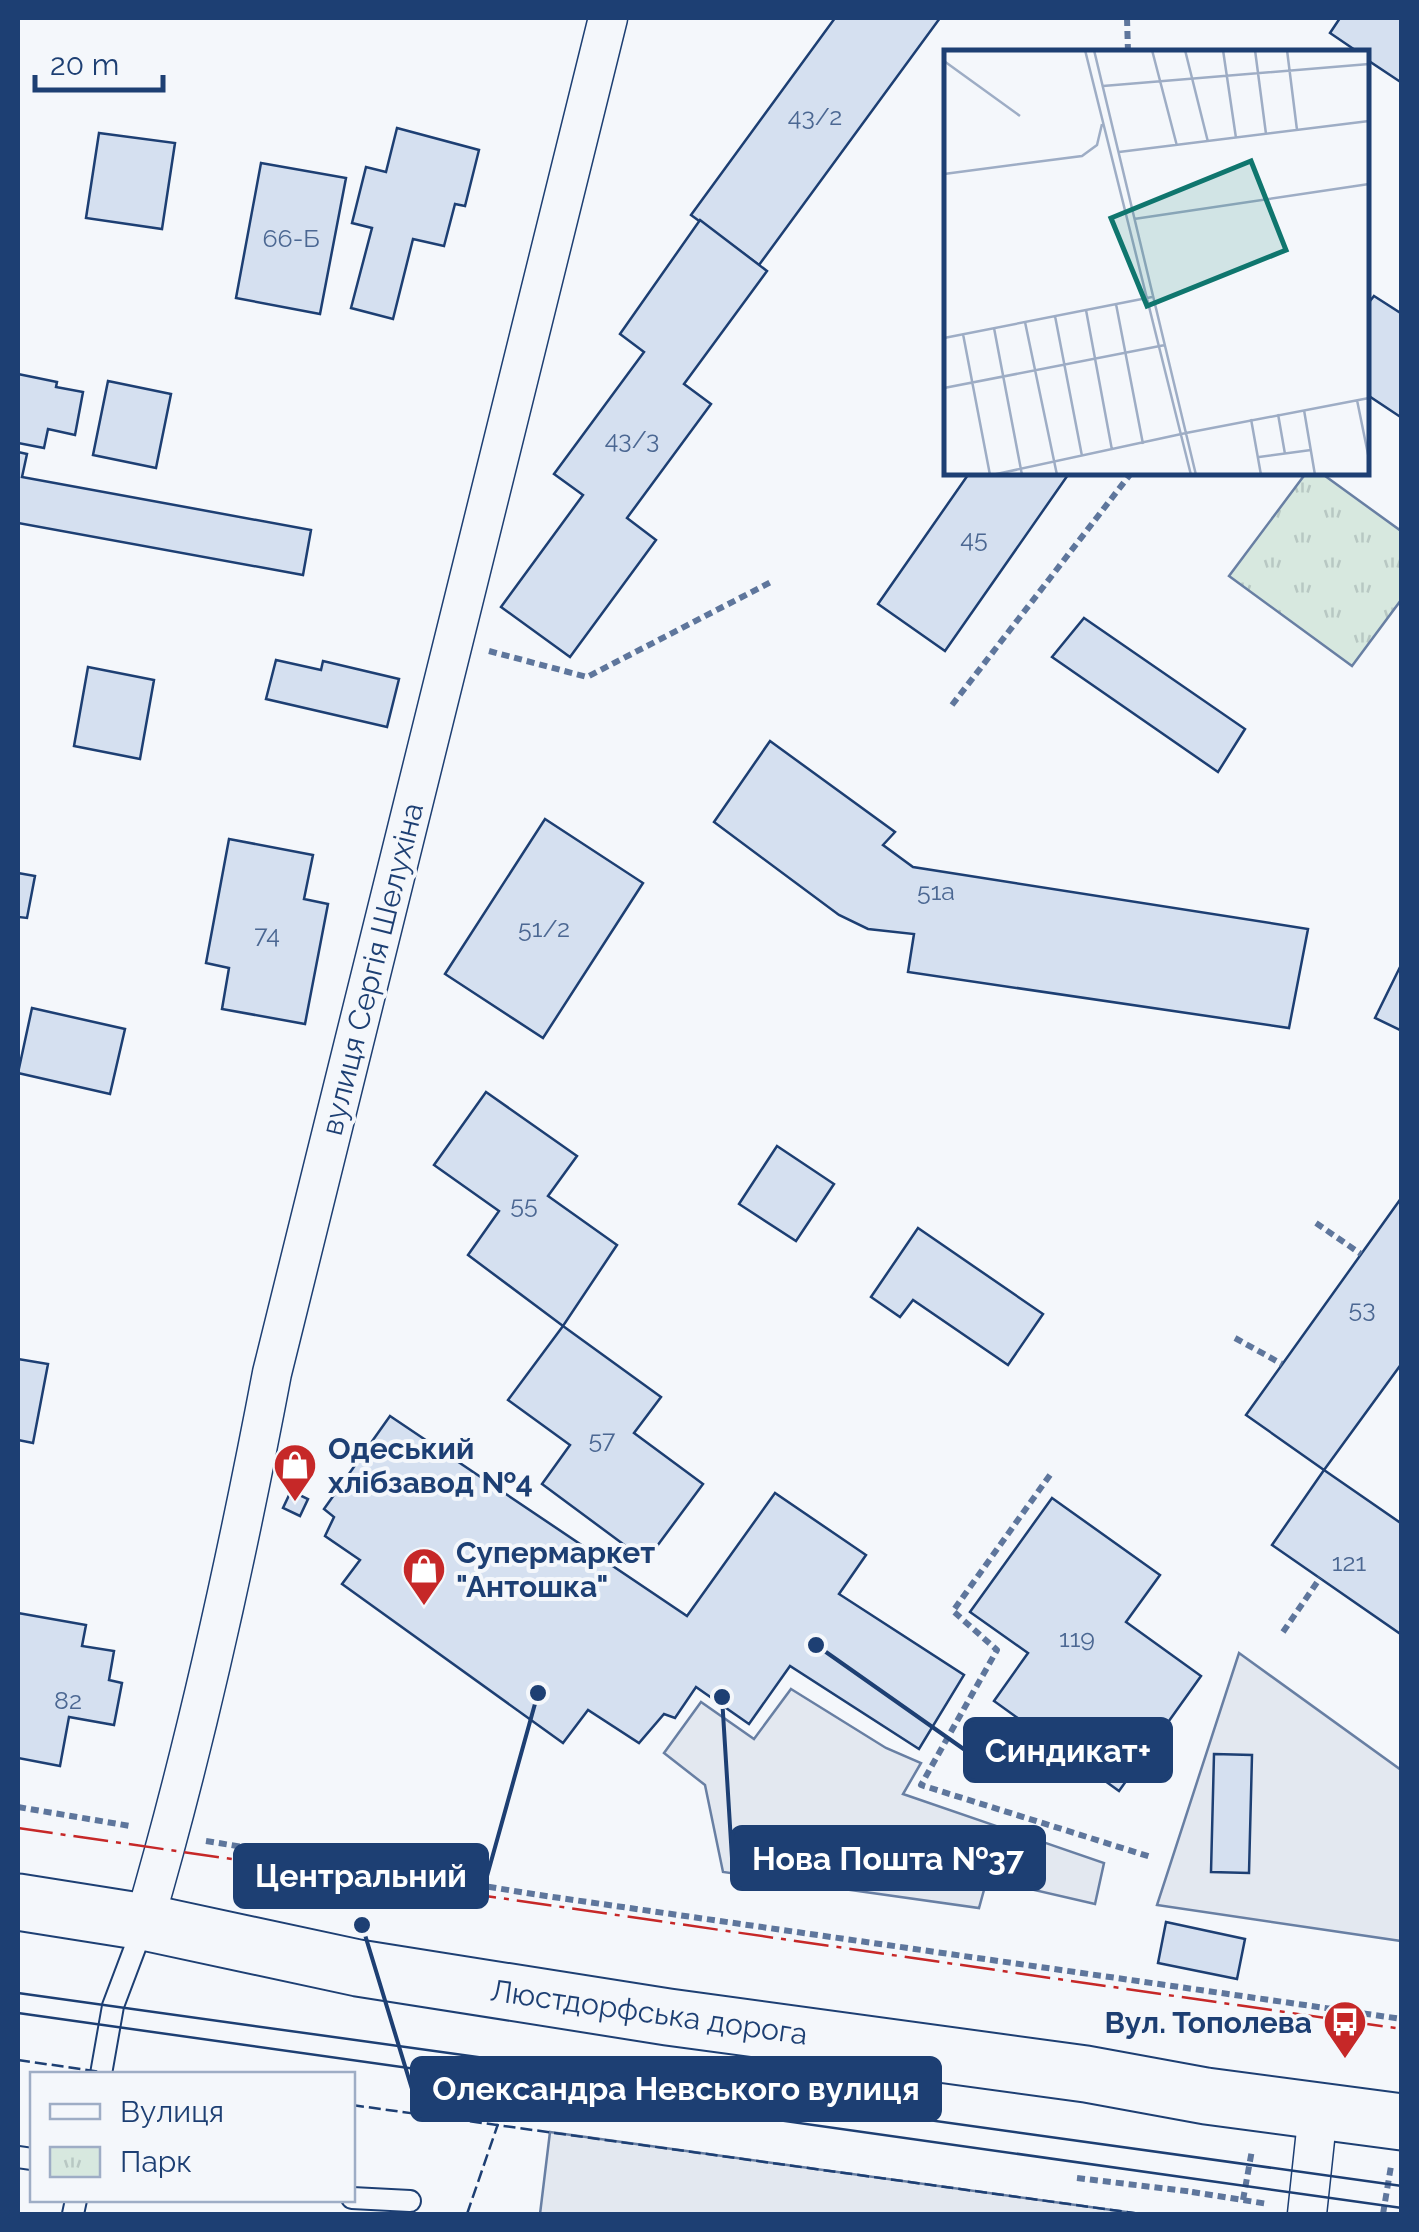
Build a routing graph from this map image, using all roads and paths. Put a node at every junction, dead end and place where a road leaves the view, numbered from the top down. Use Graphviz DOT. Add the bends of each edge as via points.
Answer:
graph roads {
  1 [pos="608,18"];
  2 [pos="1127,18"];
  3 [pos="1128,50"];
  4 [pos="1130,475"];
  5 [pos="771,582"];
  6 [pos="453,642"];
  7 [pos="952,704"];
  8 [pos="1316,1223"];
  9 [pos="1361,1254"];
  10 [pos="1235,1338"];
  11 [pos="1282,1364"];
  12 [pos="1050,1474"];
  13 [pos="1320,1578"];
  14 [pos="1283,1632"];
  15 [pos="18,1807"];
  16 [pos="170,1834"];
  17 [pos="1151,1857"];
  18 [pos="18,1902"];
  19 [pos="144,1922"];
  20 [pos="1402,2019"];
  21 [pos="101,2072"];
  22 [pos="1318,2112"];
  23 [pos="1397,2139"];
  24 [pos="1252,2149"];
  25 [pos="1077,2178"];
  26 [pos="1181,2190"];
  27 [pos="1194,2192"];
  28 [pos="355,2198"];
  29 [pos="1243,2200"];
  30 [pos="410,2202"];
  31 [pos="1270,2214"];
  32 [pos="1307,2214"];
  33 [pos="1383,2214"];
  1 -- 6 [label="street, вулиця Сергія Шелухіна"];
  2 -- 3 [label="path"];
  4 -- 7 [label="path"];
  5 -- 6 [label="path" via="587,676"];
  6 -- 16 [label="street, вулиця Сергія Шелухіна" via="272,1372 236,1561"];
  8 -- 9 [label="path"];
  10 -- 11 [label="path"];
  12 -- 17 [label="path" via="953,1611 997,1650 920,1785"];
  13 -- 14 [label="path"];
  15 -- 16 [label="path"];
  16 -- 19 [label="street, вулиця Сергія Шелухіна"];
  16 -- 20 [label="path" via="540,1895"];
  18 -- 19 [label="main road, Люстдорфська дорога"];
  19 -- 21 [label="lane" via="112,2006"];
  19 -- 22 [label="main road, Люстдорфська дорога" via="358,1968"];
  22 -- 23 [label="main road, Люстдорфська дорога"];
  22 -- 32 [label="street"];
  23 -- 33 [label="path"];
  24 -- 29 [label="path"];
  25 -- 27 [label="path"];
  26 -- 27 [label="path"];
  27 -- 29 [label="path"];
  28 -- 30 [label="lane"];
  29 -- 31 [label="path" via="1272,2205"];
}
